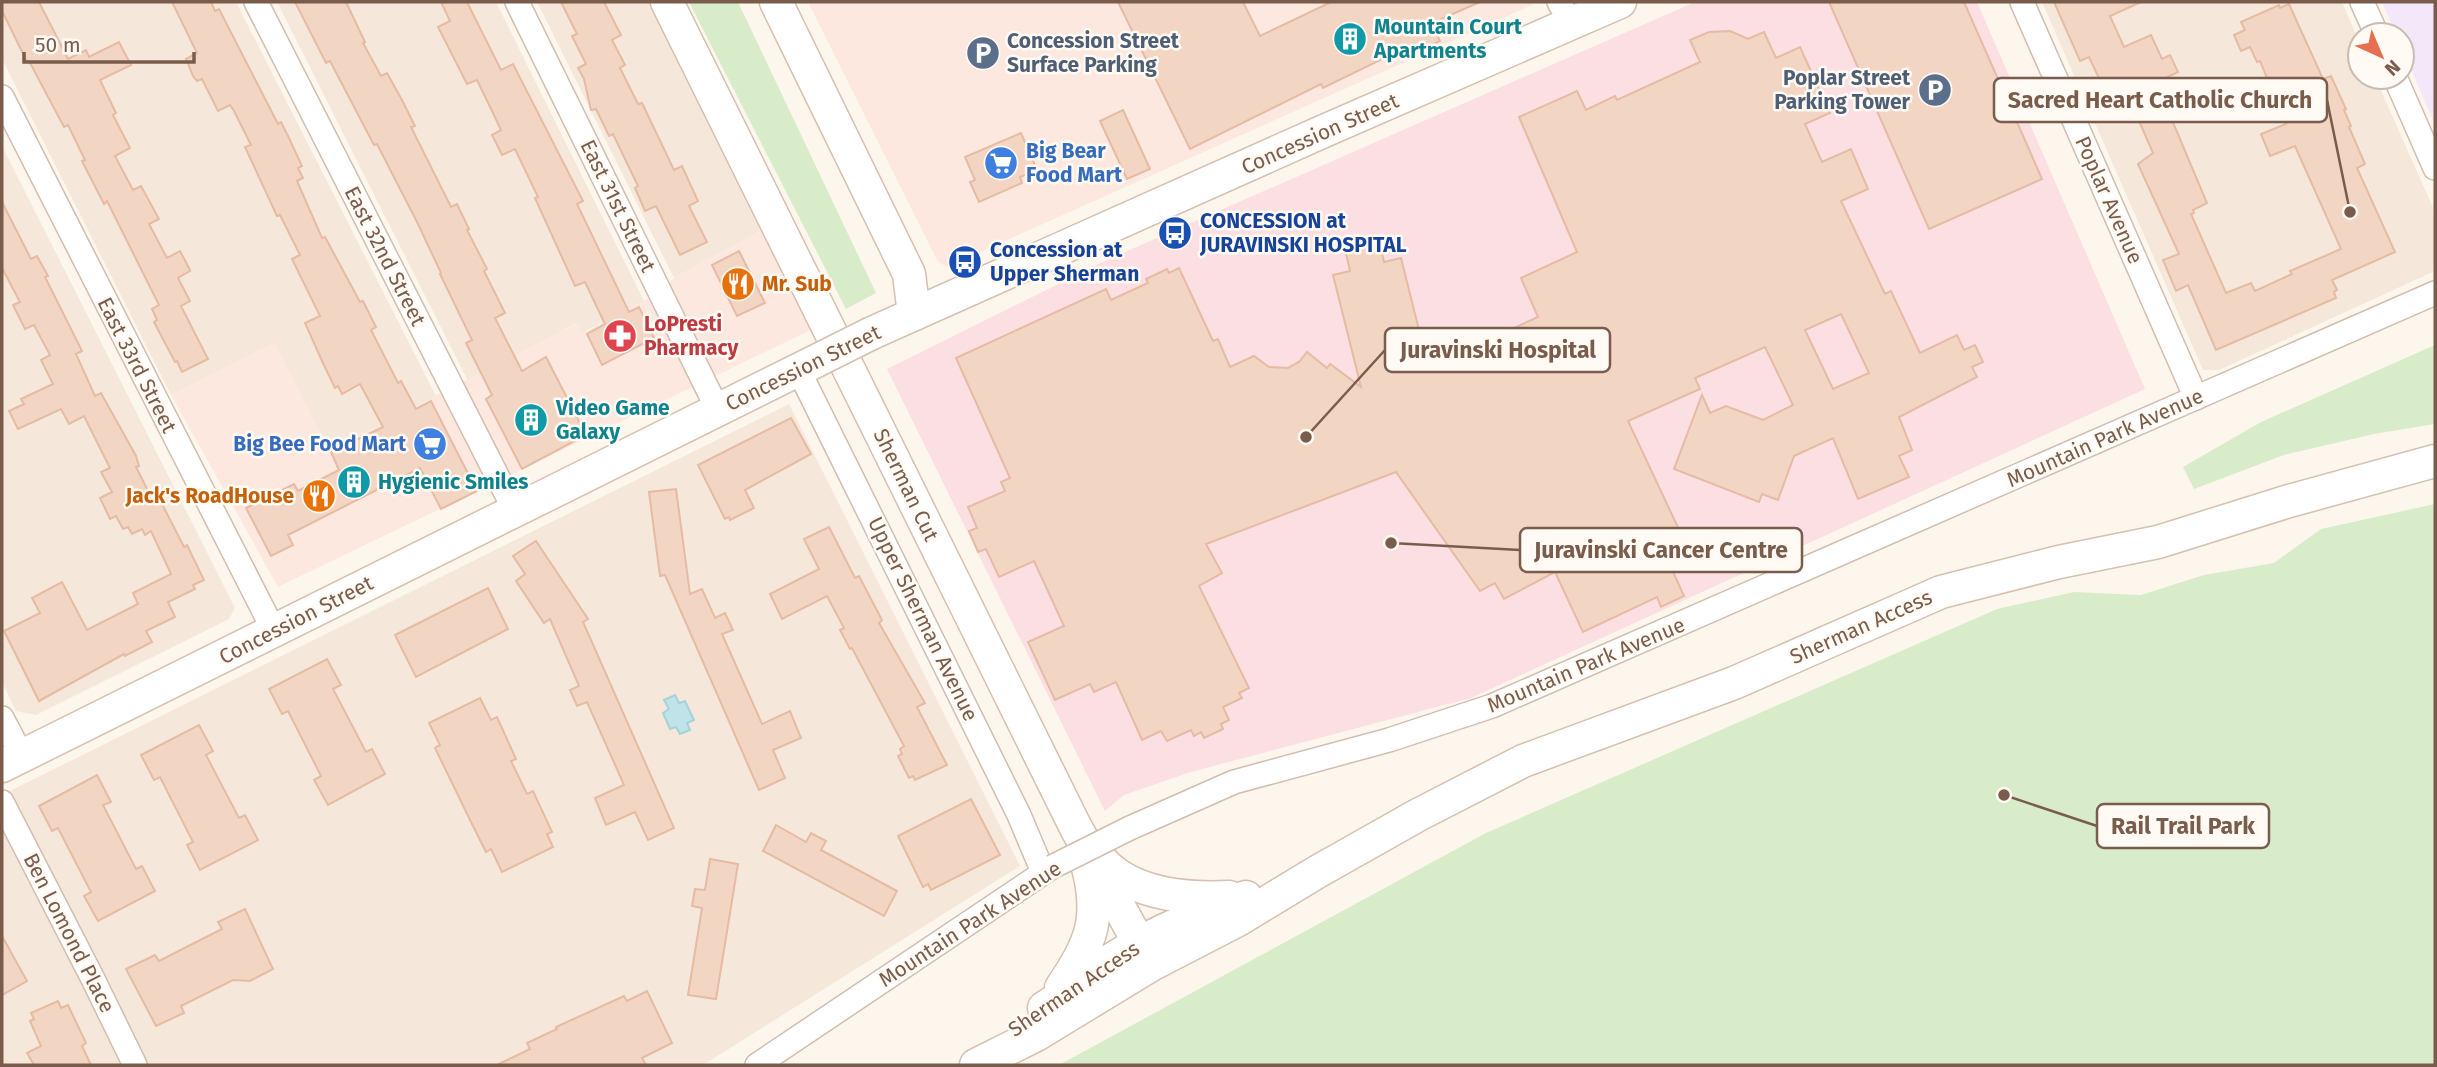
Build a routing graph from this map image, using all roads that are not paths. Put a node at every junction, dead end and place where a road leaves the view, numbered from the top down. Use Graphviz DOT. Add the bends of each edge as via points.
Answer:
graph roads {
  1 [pos="256,2"];
  2 [pos="517,2"];
  3 [pos="667,2"];
  4 [pos="776,2"];
  5 [pos="1620,2"];
  6 [pos="2022,2"];
  7 [pos="2362,2"];
  8 [pos="1565,13"];
  9 [pos="2371,21"];
  10 [pos="2401,91"];
  11 [pos="2,97"];
  12 [pos="2435,168"];
  13 [pos="2435,293"];
  14 [pos="914,314"];
  15 [pos="807,365"];
  16 [pos="2196,398"];
  17 [pos="718,410"];
  18 [pos="2435,461"];
  19 [pos="515,511"];
  20 [pos="274,631"];
  21 [pos="2,718"];
  22 [pos="12,761"];
  23 [pos="2,802"];
  24 [pos="1075,826"];
  25 [pos="1047,869"];
  26 [pos="1317,872"];
  27 [pos="1254,893"];
  28 [pos="1145,954"];
  29 [pos="1034,1015"];
  30 [pos="135,1065"];
  31 [pos="757,1065"];
  32 [pos="951,1065"];
  33 [pos="976,1065"];
  1 -- 19 [label="street, East 32nd Street"];
  2 -- 17 [label="street, East 31st Street"];
  3 -- 24 [label="main road, Sherman Cut"];
  4 -- 14 [label="main road" via="909,274"];
  5 -- 8 [label="main road, Concession Street"];
  6 -- 16 [label="street, Poplar Avenue"];
  7 -- 9 [label="street"];
  8 -- 14 [label="main road, Concession Street"];
  10 -- 12 [label="street"];
  11 -- 20 [label="street, East 33rd Street"];
  13 -- 16 [label="street, Mountain Park Avenue"];
  14 -- 15 [label="main road, Concession Street, bridge"];
  15 -- 17 [label="main road, Concession Street"];
  15 -- 25 [label="street, Upper Sherman Avenue"];
  16 -- 25 [label="street, Mountain Park Avenue, bridge" via="1492,706 1389,740 1234,782"];
  17 -- 19 [label="main road, Concession Street"];
  18 -- 26 [label="main road, Sherman Access" via="2158,542 1941,592 1734,683 1523,761"];
  19 -- 20 [label="main road, Concession Street"];
  20 -- 22 [label="main road, Concession Street"];
  21 -- 22 [label="street"];
  23 -- 30 [label="street, Ben Lomond Place"];
  24 -- 27 [label="main road" via="1101,861 1150,889 1200,898"];
  24 -- 28 [label="main road, Sherman Cut"];
  24 -- 29 [label="main road" via="1093,886 1095,918 1080,960"];
  25 -- 31 [label="street, Mountain Park Avenue"];
  26 -- 27 [label="main road, Sherman Access"];
  26 -- 28 [label="main road, Sherman Access" via="1238,920"];
  27 -- 28 [label="main road, Sherman Access" via="1175,925"];
  28 -- 29 [label="main road, Sherman Access" via="1119,955"];
  28 -- 33 [label="main road, Sherman Access" via="1036,1035"];
  29 -- 32 [label="main road, Sherman Access"];
}
